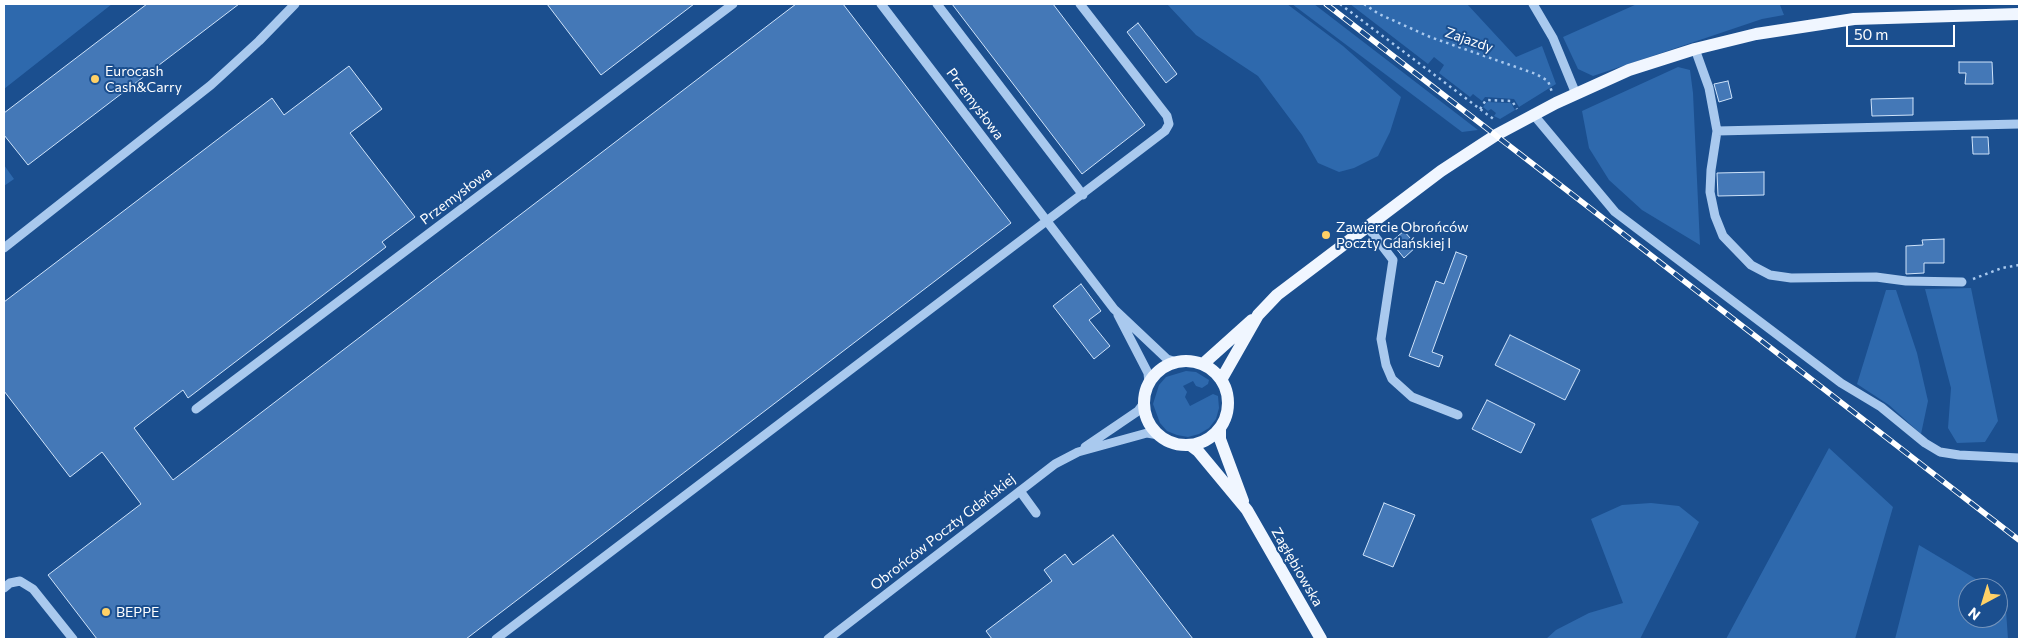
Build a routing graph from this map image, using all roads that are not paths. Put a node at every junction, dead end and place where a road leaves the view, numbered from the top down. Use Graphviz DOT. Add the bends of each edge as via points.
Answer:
graph roads {
  1 [pos="295,4"];
  2 [pos="733,4"];
  3 [pos="881,4"];
  4 [pos="937,4"];
  5 [pos="1080,4"];
  6 [pos="1533,4"];
  7 [pos="2019,14"];
  8 [pos="1694,49"];
  9 [pos="1576,94"];
  10 [pos="1534,114"];
  11 [pos="2019,124"];
  12 [pos="1717,131"];
  13 [pos="1083,195"];
  14 [pos="1046,221"];
  15 [pos="1367,226"];
  16 [pos="4,248"];
  17 [pos="1962,282"];
  18 [pos="1114,309"];
  19 [pos="1258,315"];
  20 [pos="1176,362"];
  21 [pos="1203,364"];
  22 [pos="1221,380"];
  23 [pos="1149,383"];
  24 [pos="1144,403"];
  25 [pos="196,410"];
  26 [pos="1458,415"];
  27 [pos="1220,428"];
  28 [pos="1159,435"];
  29 [pos="1190,445"];
  30 [pos="1078,452"];
  31 [pos="2019,458"];
  32 [pos="1020,491"];
  33 [pos="1247,510"];
  34 [pos="1036,513"];
  35 [pos="4,588"];
  36 [pos="73,639"];
  37 [pos="496,639"];
  38 [pos="828,639"];
  39 [pos="1321,639"];
  1 -- 16 [label="street" via="211,85"];
  2 -- 25 [label="street, Przemysłowa"];
  3 -- 14 [label="street, Przemysłowa"];
  4 -- 13 [label="street"];
  5 -- 13 [label="street" via="1167,116 1169,124 1165,131"];
  6 -- 9 [label="street" via="1553,38"];
  7 -- 8 [label="main road" via="1854,19 1756,34"];
  8 -- 9 [label="main road" via="1629,70"];
  8 -- 12 [label="street" via="1709,88"];
  9 -- 10 [label="main road"];
  10 -- 15 [label="main road" via="1441,172"];
  10 -- 31 [label="street" via="1615,212 1841,383 1881,407 1925,444 1940,452 1959,456"];
  11 -- 12 [label="street"];
  12 -- 17 [label="street" via="1710,192 1715,216 1723,236 1750,265 1770,275 1791,278 1876,277"];
  13 -- 14 [label="street"];
  14 -- 18 [label="street, Przemysłowa"];
  14 -- 37 [label="street"];
  15 -- 19 [label="main road" via="1277,295"];
  15 -- 26 [label="street" via="1393,260 1381,339 1392,379 1412,396"];
  18 -- 20 [label="street" via="1167,359"];
  18 -- 23 [label="street" via="1148,373"];
  19 -- 21 [label="main road"];
  19 -- 22 [label="main road"];
  20 -- 21 [label="main road"];
  20 -- 23 [label="main road" via="1157,372"];
  21 -- 22 [label="main road"];
  22 -- 27 [label="main road" via="1228,399"];
  23 -- 24 [label="main road"];
  24 -- 28 [label="main road" via="1149,423"];
  24 -- 30 [label="street, Obrońców Poczty Gdańskiej" via="1138,412"];
  27 -- 29 [label="main road" via="1204,441"];
  27 -- 33 [label="main road, Zagłębiowska" via="1220,439"];
  28 -- 29 [label="main road" via="1170,442"];
  28 -- 30 [label="street, Obrońców Poczty Gdańskiej" via="1147,433"];
  29 -- 33 [label="main road, Zagłębiowska"];
  30 -- 32 [label="street, Obrońców Poczty Gdańskiej" via="1055,464"];
  32 -- 34 [label="street"];
  32 -- 38 [label="street, Obrońców Poczty Gdańskiej"];
  33 -- 39 [label="main road, Zagłębiowska"];
  35 -- 36 [label="street" via="20,581 34,588"];
}
